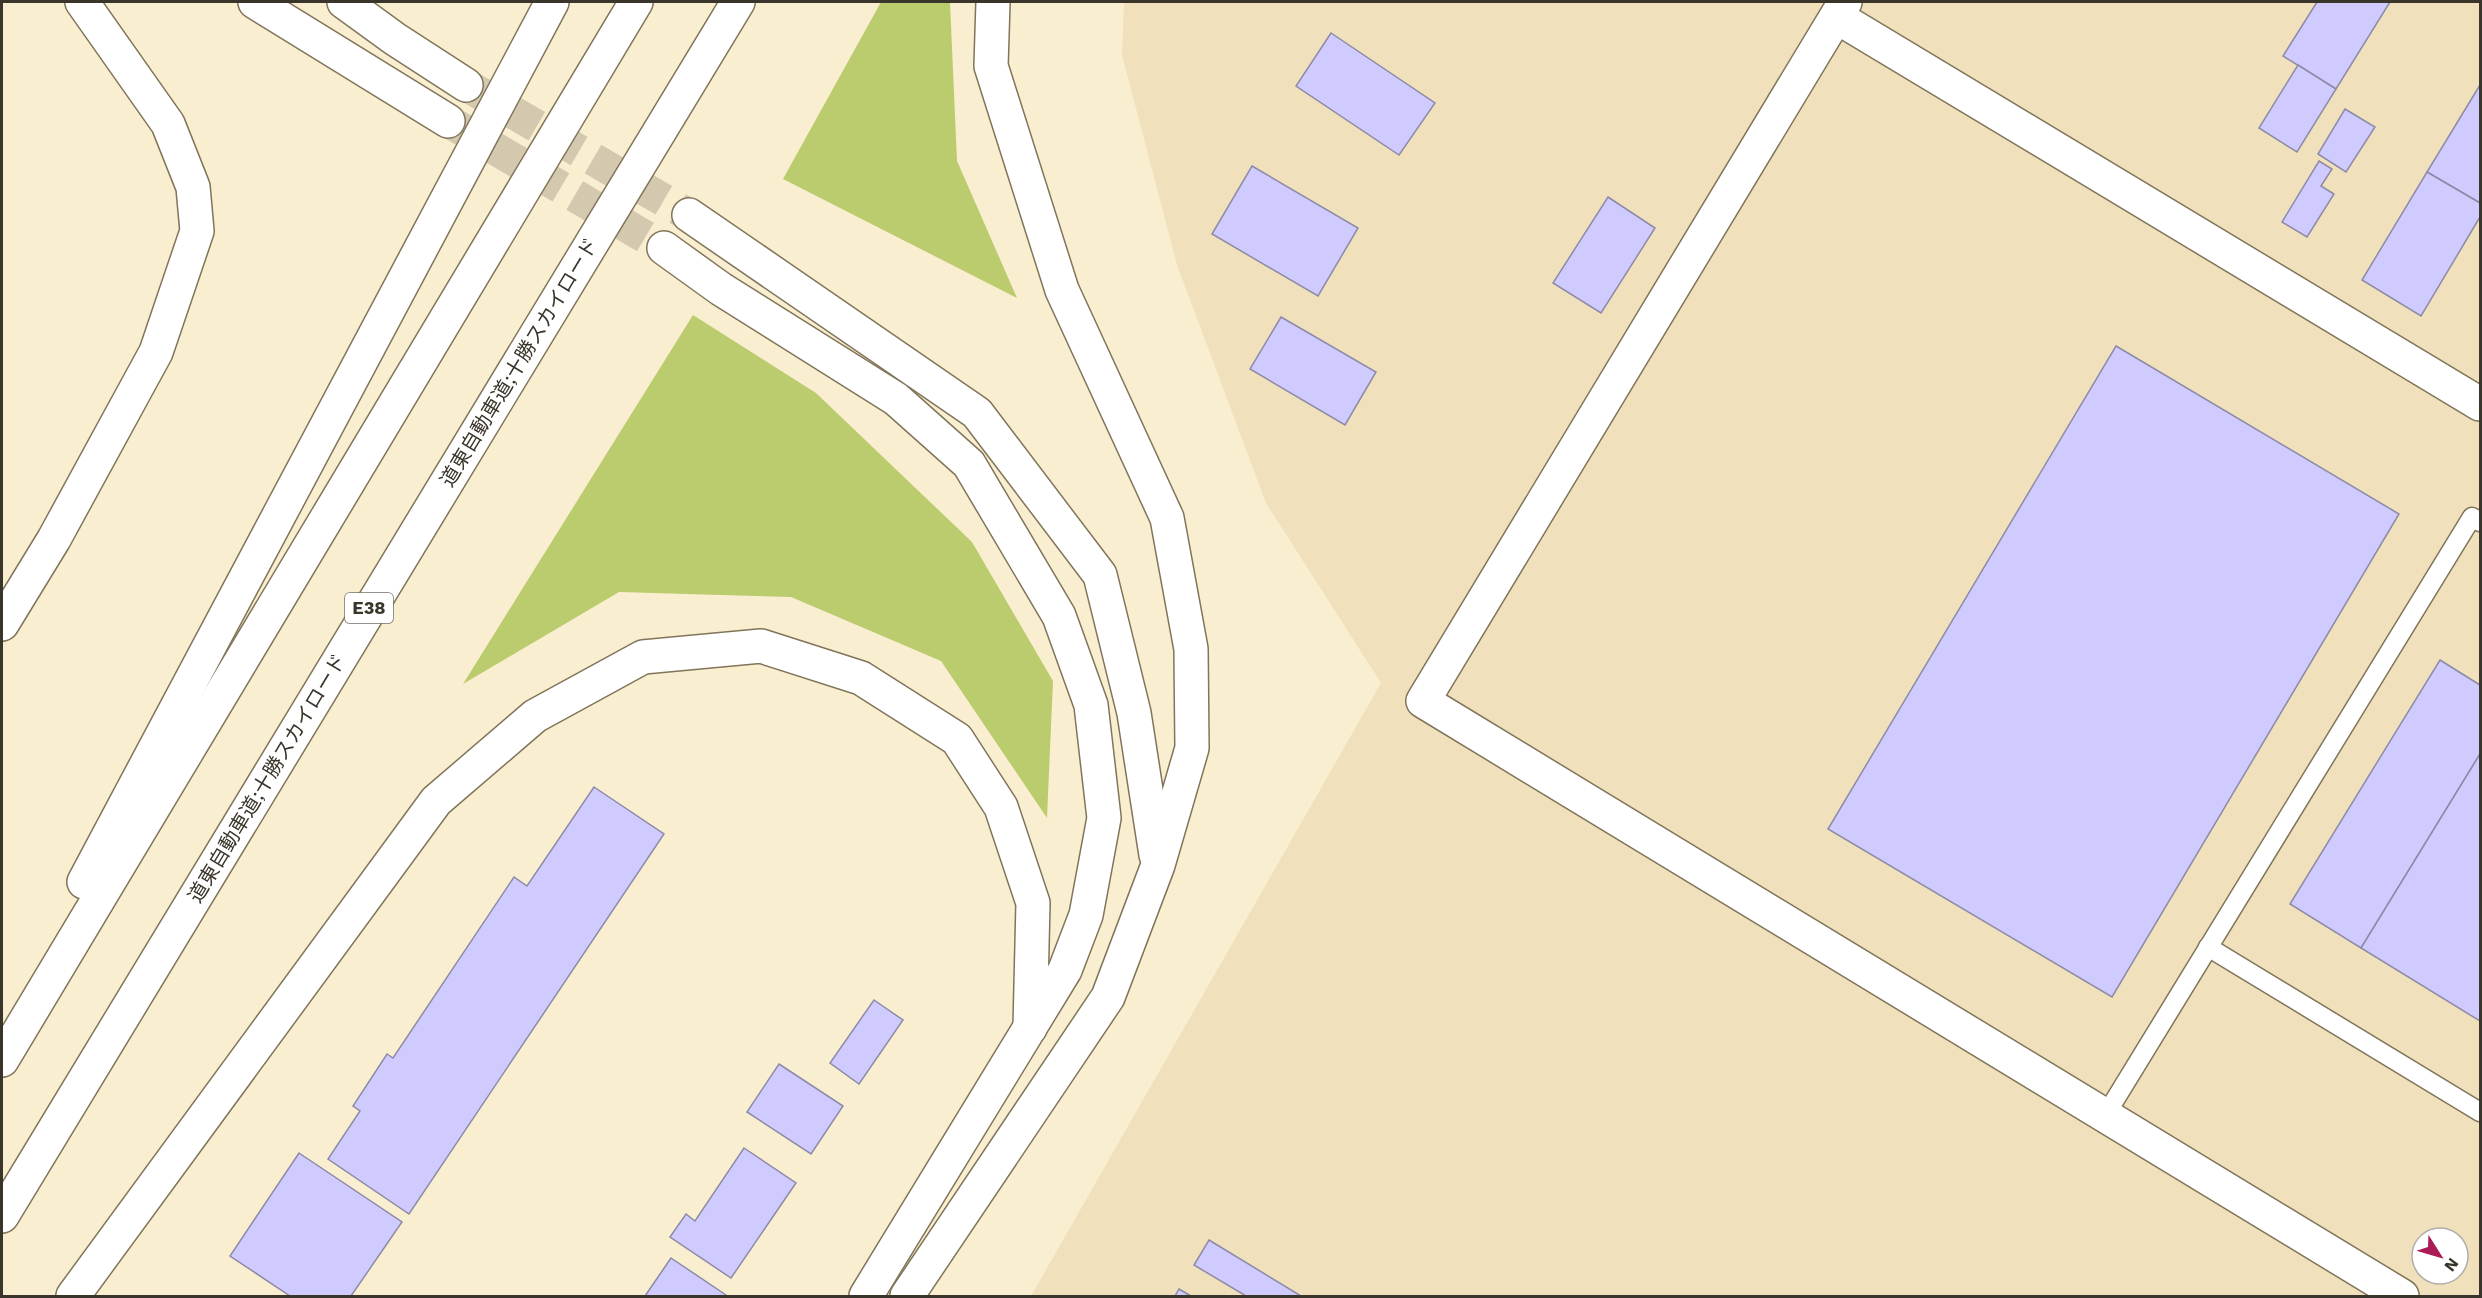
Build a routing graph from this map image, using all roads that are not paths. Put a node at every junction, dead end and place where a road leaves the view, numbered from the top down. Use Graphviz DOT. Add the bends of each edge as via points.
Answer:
graph roads {
  1 [pos="82,2"];
  2 [pos="255,2"];
  3 [pos="344,2"];
  4 [pos="552,2"];
  5 [pos="636,2"];
  6 [pos="738,2"];
  7 [pos="993,2"];
  8 [pos="1841,9"];
  9 [pos="466,85"];
  10 [pos="448,121"];
  11 [pos="689,215"];
  12 [pos="664,248"];
  13 [pos="2481,404"];
  14 [pos="2481,522"];
  15 [pos="2,624"];
  16 [pos="1158,865"];
  17 [pos="2208,947"];
  18 [pos="1030,1028"];
  19 [pos="2,1048"];
  20 [pos="2,1060"];
  21 [pos="2481,1112"];
  22 [pos="2105,1116"];
  23 [pos="2,1216"];
  24 [pos="74,1296"];
  25 [pos="866,1296"];
  26 [pos="907,1296"];
  27 [pos="2402,1296"];
  1 -- 15 [label="main road" via="168,124 193,187 196,231 156,351 54,539"];
  2 -- 10 [label="main road"];
  3 -- 9 [label="main road"];
  4 -- 19 [label="main road" via="61,925"];
  5 -- 20 [label="main road"];
  6 -- 23 [label="main road, 道東自動車道;十勝スカイロード / E38"];
  7 -- 16 [label="main road" via="991,66 1062,290 1167,518 1191,649 1192,748"];
  8 -- 13 [label="main road"];
  8 -- 22 [label="main road" via="1423,701"];
  11 -- 16 [label="main road" via="977,413 1100,576 1134,713"];
  12 -- 18 [label="main road" via="721,289 896,399 969,464 1059,616 1091,705 1104,818 1086,915 1065,970"];
  14 -- 17 [label="lane" via="2472,517"];
  16 -- 26 [label="main road" via="1108,998"];
  17 -- 21 [label="lane"];
  17 -- 22 [label="lane"];
  18 -- 24 [label="main road" via="1033,903 1001,807 957,739 861,678 761,646 643,657 535,716 436,801"];
  18 -- 25 [label="main road"];
  22 -- 27 [label="main road"];
}
